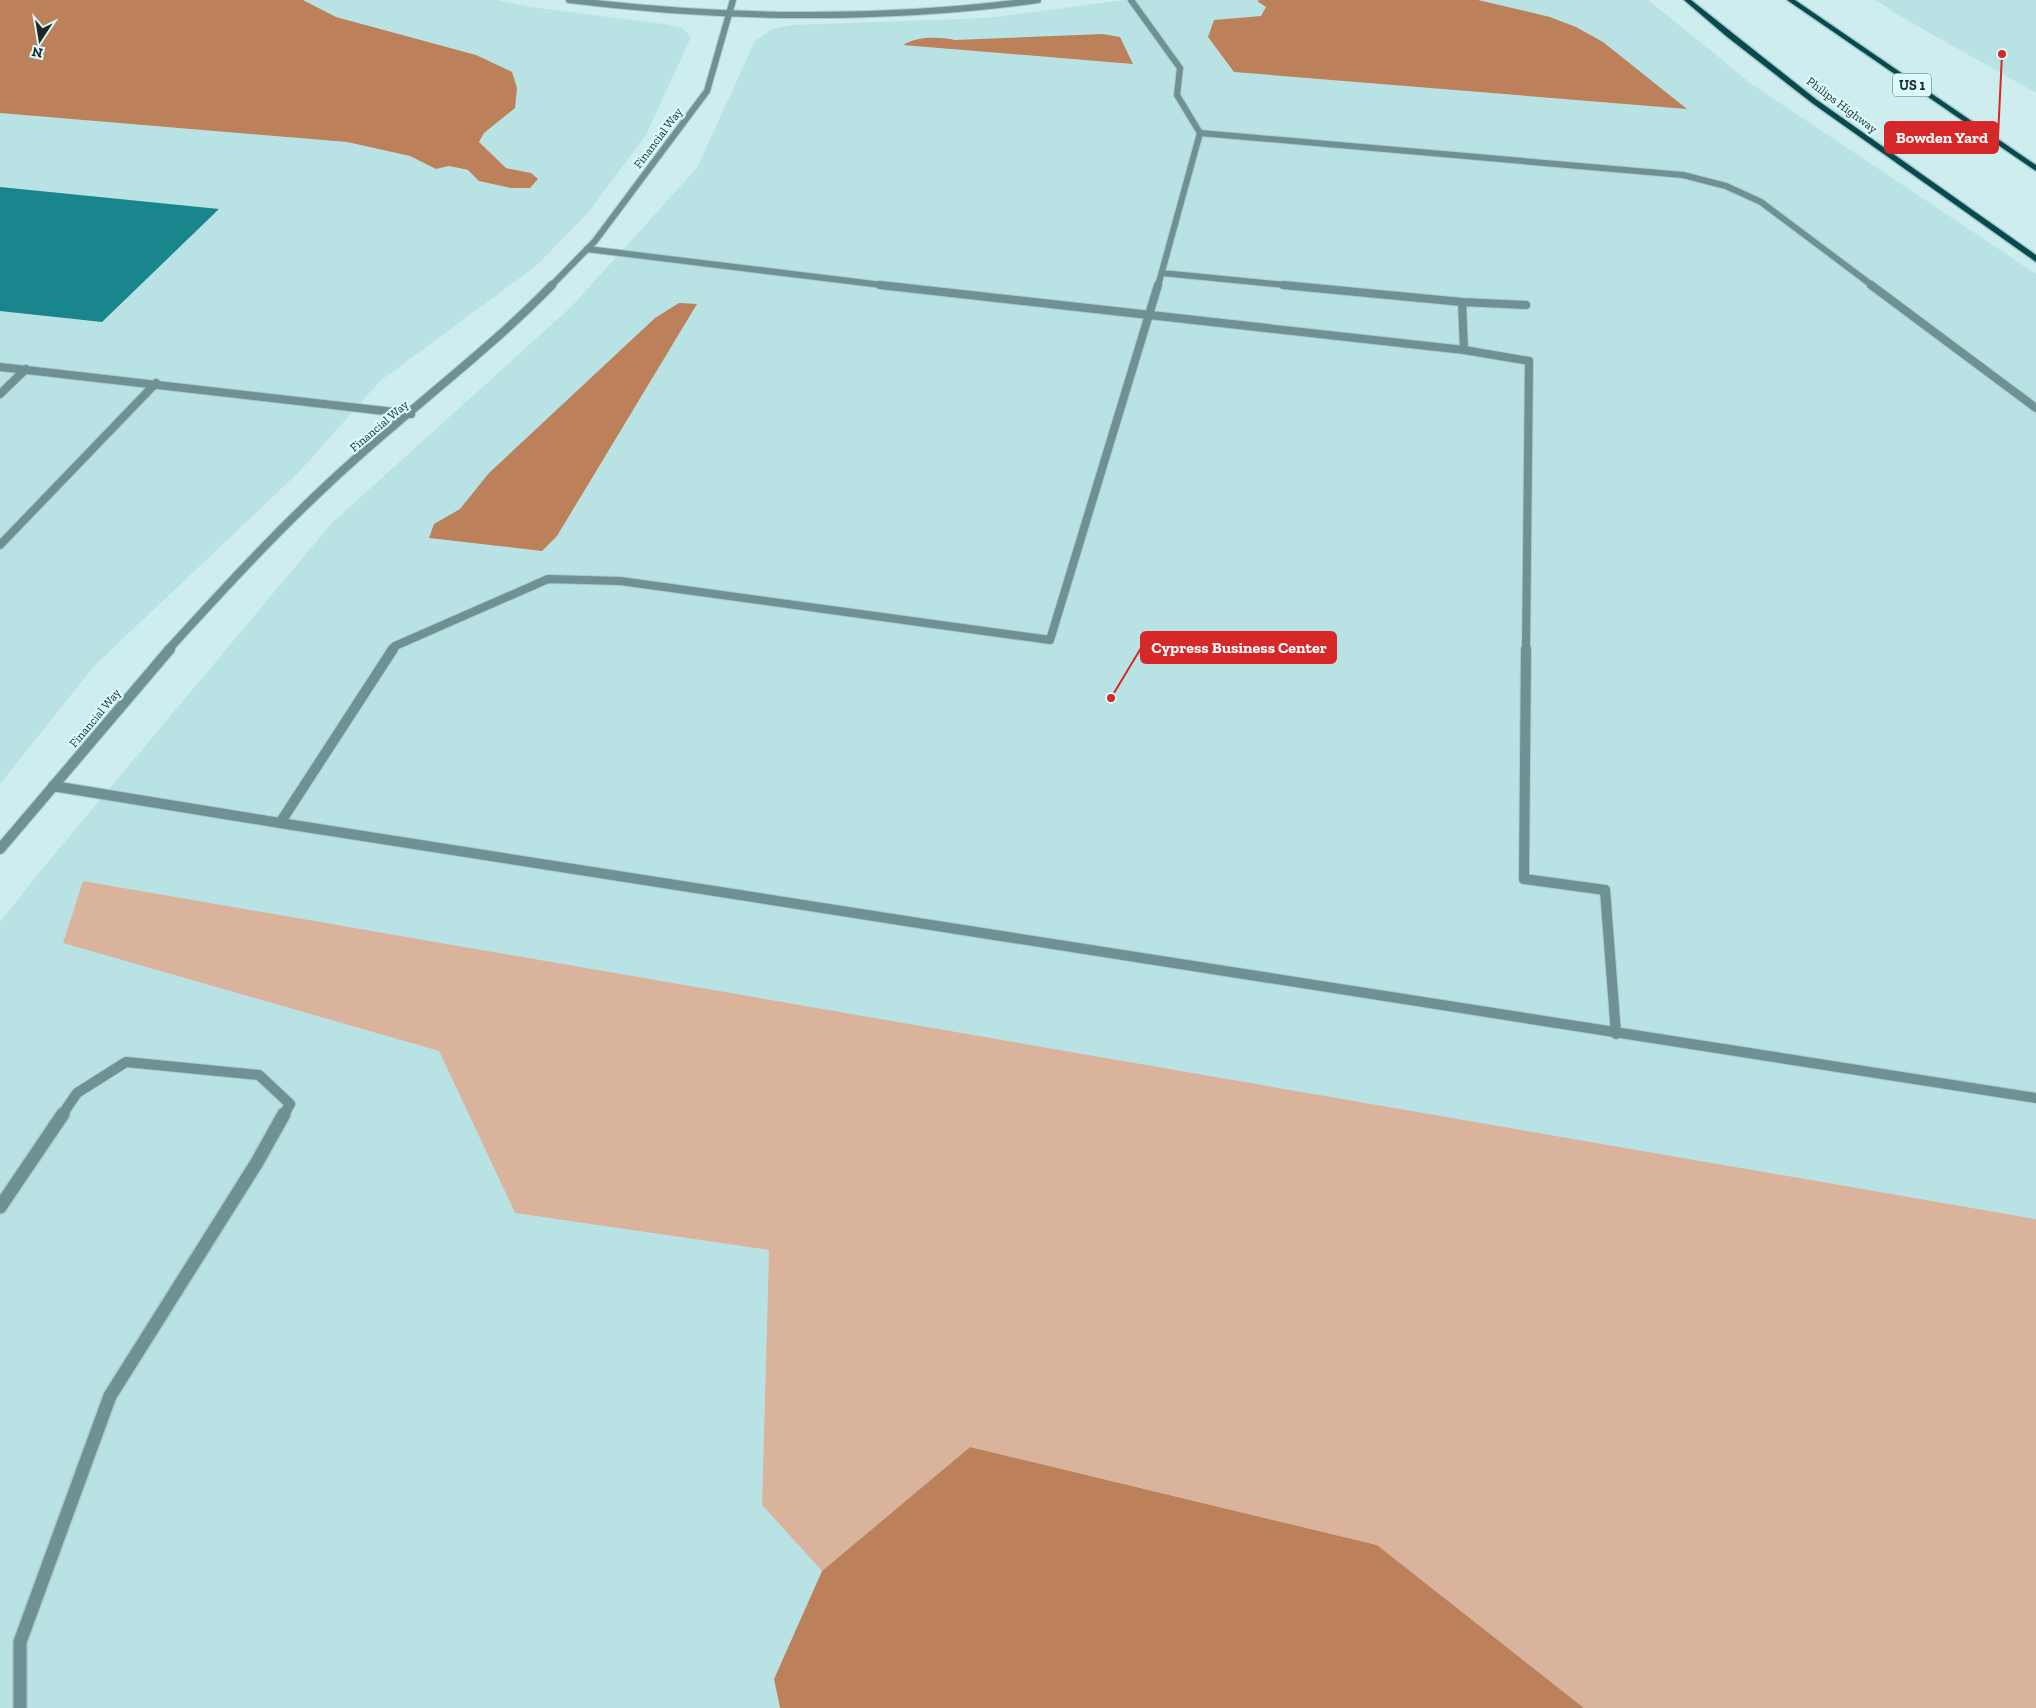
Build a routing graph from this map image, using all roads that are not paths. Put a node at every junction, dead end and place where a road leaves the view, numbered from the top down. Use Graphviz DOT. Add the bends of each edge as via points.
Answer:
graph roads {
  1 [pos="569,0"];
  2 [pos="733,0"];
  3 [pos="1038,0"];
  4 [pos="1131,0"];
  5 [pos="1686,0"];
  6 [pos="1790,0"];
  7 [pos="730,13"];
  8 [pos="1200,133"];
  9 [pos="2036,169"];
  10 [pos="587,249"];
  11 [pos="2036,259"];
  12 [pos="1162,273"];
  13 [pos="1462,302"];
  14 [pos="1526,305"];
  15 [pos="1148,316"];
  16 [pos="1464,350"];
  17 [pos="0,367"];
  18 [pos="26,370"];
  19 [pos="156,383"];
  20 [pos="0,394"];
  21 [pos="2036,408"];
  22 [pos="411,414"];
  23 [pos="0,545"];
  24 [pos="53,786"];
  25 [pos="280,823"];
  26 [pos="0,849"];
  27 [pos="1616,1034"];
  28 [pos="2036,1098"];
  29 [pos="0,1207"];
  30 [pos="20,1708"];
  1 -- 7 [label="street" via="629,8"];
  2 -- 7 [label="street, Financial Way"];
  3 -- 7 [label="street" via="874,13"];
  4 -- 8 [label="street" via="1180,68 1177,95"];
  5 -- 11 [label="main road, Philips Highway" via="1868,139"];
  6 -- 9 [label="main road, US 1"];
  7 -- 10 [label="street, Financial Way" via="707,91"];
  8 -- 12 [label="street"];
  8 -- 21 [label="street" via="1683,175 1726,186 1761,202"];
  10 -- 15 [label="street"];
  10 -- 22 [label="street, Financial Way" via="515,323"];
  12 -- 13 [label="street"];
  12 -- 15 [label="street"];
  13 -- 14 [label="street"];
  13 -- 16 [label="street"];
  15 -- 16 [label="street"];
  15 -- 25 [label="street" via="1050,640 620,581 548,578 395,646"];
  16 -- 27 [label="street" via="1529,361 1524,879 1605,890"];
  17 -- 18 [label="street"];
  18 -- 19 [label="street"];
  18 -- 20 [label="street"];
  19 -- 22 [label="street"];
  19 -- 23 [label="street"];
  22 -- 24 [label="street, Financial Way" via="330,483 226,586"];
  24 -- 25 [label="street"];
  24 -- 26 [label="street, Financial Way"];
  25 -- 27 [label="street"];
  27 -- 28 [label="street"];
  29 -- 30 [label="street" via="77,1093 126,1062 259,1074 290,1104 256,1164 110,1396 20,1642"];
}
